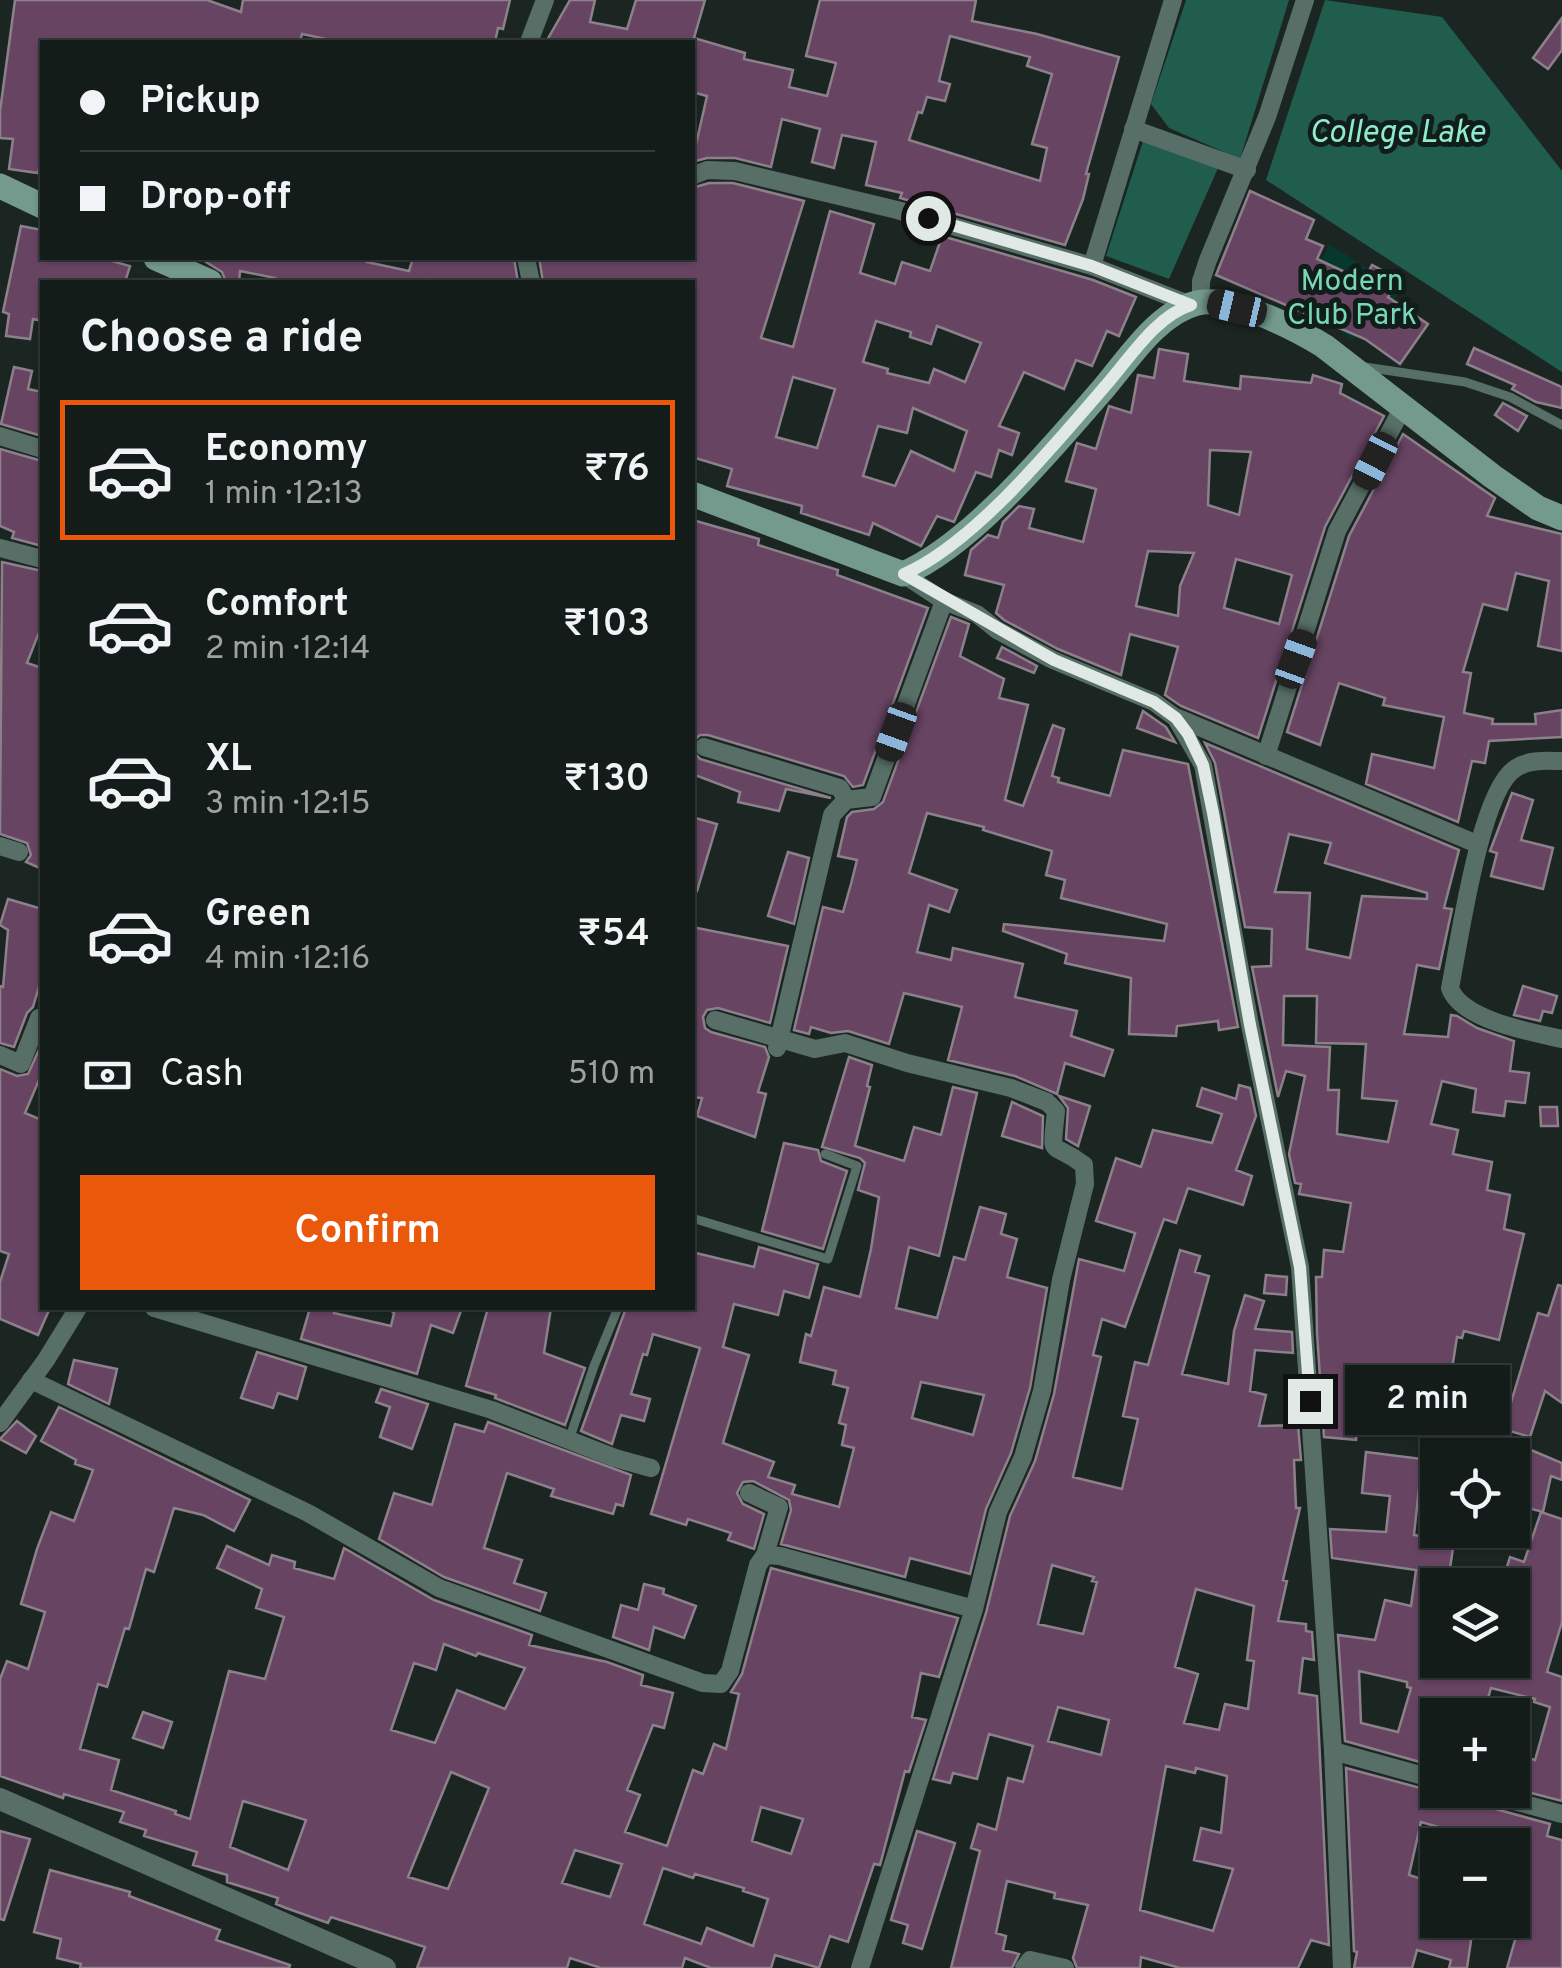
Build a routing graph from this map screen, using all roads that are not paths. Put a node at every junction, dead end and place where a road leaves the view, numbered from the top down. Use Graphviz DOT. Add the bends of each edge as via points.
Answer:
graph roads {
  1 [pos="545,0"];
  2 [pos="1173,0"];
  3 [pos="1305,0"];
  4 [pos="529,40"];
  5 [pos="1143,133"];
  6 [pos="1247,170"];
  7 [pos="695,175"];
  8 [pos="0,186"];
  9 [pos="40,205"];
  10 [pos="160,260"];
  11 [pos="1092,266"];
  12 [pos="206,280"];
  13 [pos="1196,304"];
  14 [pos="1348,364"];
  15 [pos="1403,407"];
  16 [pos="1562,425"];
  17 [pos="0,436"];
  18 [pos="40,448"];
  19 [pos="695,495"];
  20 [pos="1562,518"];
  21 [pos="0,548"];
  22 [pos="40,558"];
  23 [pos="904,574"];
  24 [pos="944,600"];
  25 [pos="1176,718"];
  26 [pos="704,746"];
  27 [pos="1266,756"];
  28 [pos="1562,761"];
  29 [pos="846,800"];
  30 [pos="1477,844"];
  31 [pos="0,846"];
  32 [pos="19,852"];
  33 [pos="40,1018"];
  34 [pos="715,1020"];
  35 [pos="1562,1038"];
  36 [pos="778,1044"];
  37 [pos="0,1054"];
  38 [pos="825,1154"];
  39 [pos="695,1219"];
  40 [pos="77,1310"];
  41 [pos="161,1310"];
  42 [pos="617,1310"];
  43 [pos="31,1380"];
  44 [pos="0,1423"];
  45 [pos="569,1440"];
  46 [pos="651,1468"];
  47 [pos="749,1494"];
  48 [pos="765,1555"];
  49 [pos="974,1609"];
  50 [pos="1333,1752"];
  51 [pos="1420,1775"];
  52 [pos="0,1800"];
  53 [pos="1530,1805"];
  54 [pos="1562,1814"];
  55 [pos="384,1968"];
  56 [pos="860,1968"];
  57 [pos="1024,1968"];
  58 [pos="1065,1968"];
  59 [pos="1342,1968"];
  1 -- 4 [label="street"];
  2 -- 5 [label="street"];
  3 -- 6 [label="street"];
  5 -- 6 [label="street"];
  5 -- 11 [label="street"];
  6 -- 13 [label="street"];
  7 -- 11 [label="street" via="736,171"];
  8 -- 9 [label="main road"];
  10 -- 12 [label="main road"];
  11 -- 13 [label="street"];
  13 -- 14 [label="main road" via="1266,316"];
  13 -- 23 [label="main road" via="1152,332 1035,467 974,524"];
  14 -- 15 [label="main road"];
  14 -- 16 [label="lane" via="1465,382"];
  15 -- 20 [label="main road" via="1492,476"];
  15 -- 27 [label="street" via="1337,531"];
  17 -- 18 [label="street"];
  19 -- 23 [label="main road"];
  21 -- 22 [label="street"];
  23 -- 24 [label="street"];
  24 -- 25 [label="street"];
  24 -- 29 [label="street" via="872,797"];
  25 -- 27 [label="street"];
  25 -- 50 [label="street" via="1203,765 1300,1267"];
  26 -- 29 [label="street" via="840,788"];
  27 -- 30 [label="street"];
  28 -- 30 [label="street" via="1535,761 1509,774"];
  29 -- 36 [label="street" via="832,815"];
  30 -- 35 [label="street" via="1450,988 1454,1000 1476,1014"];
  31 -- 32 [label="street"];
  33 -- 37 [label="street" via="21,1064"];
  34 -- 36 [label="street"];
  36 -- 49 [label="street" via="815,1050 844,1043 1047,1102 1056,1111 1053,1148 1084,1165 1042,1391 1024,1457 998,1512"];
  38 -- 39 [label="lane" via="858,1166 828,1259"];
  40 -- 43 [label="street"];
  41 -- 45 [label="street" via="474,1404"];
  42 -- 45 [label="lane"];
  43 -- 44 [label="street"];
  43 -- 48 [label="street" via="308,1513 438,1588 703,1683 721,1684 730,1671"];
  45 -- 46 [label="street"];
  47 -- 48 [label="street" via="779,1507"];
  48 -- 49 [label="street"];
  49 -- 56 [label="street"];
  50 -- 51 [label="street"];
  50 -- 59 [label="street"];
  52 -- 55 [label="street"];
  53 -- 54 [label="street"];
  57 -- 58 [label="street" via="1030,1960"];
}
